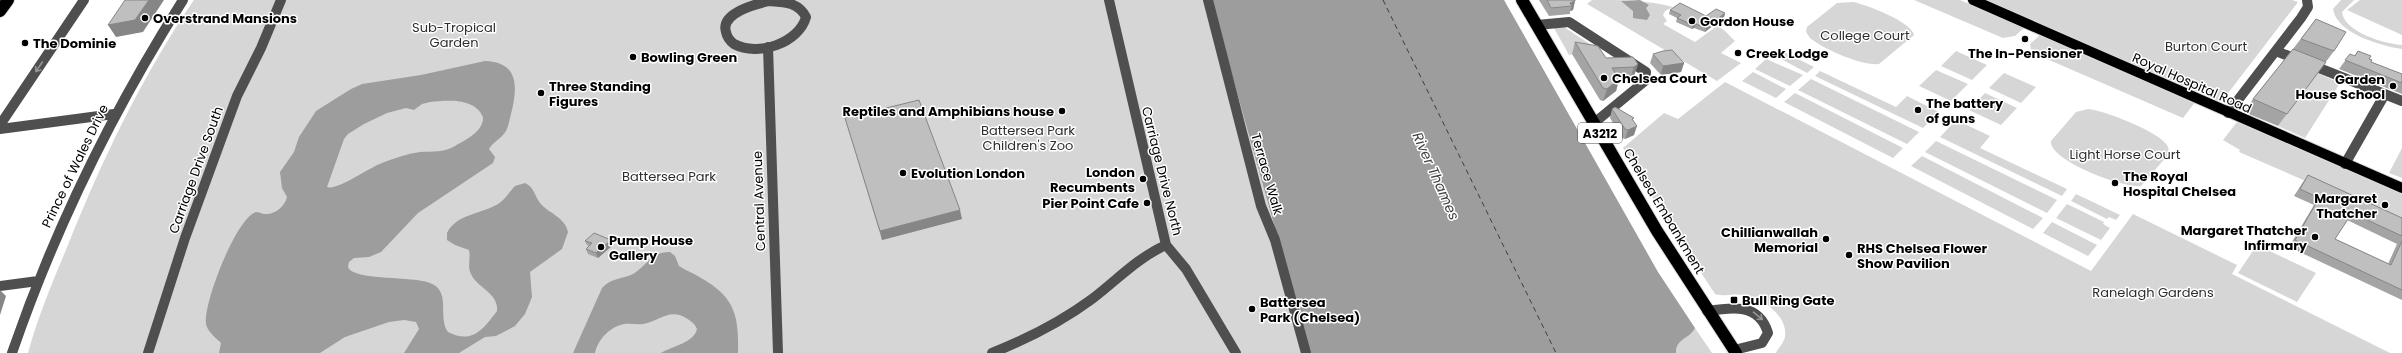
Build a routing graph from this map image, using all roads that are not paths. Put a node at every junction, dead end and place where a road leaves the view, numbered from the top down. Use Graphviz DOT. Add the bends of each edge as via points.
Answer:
graph roads {
  1 [pos="8,0"];
  2 [pos="84,0"];
  3 [pos="183,0"];
  4 [pos="281,0"];
  5 [pos="1109,0"];
  6 [pos="1208,0"];
  7 [pos="1522,0"];
  8 [pos="1973,0"];
  9 [pos="2307,0"];
  10 [pos="769,1"];
  11 [pos="0,11"];
  12 [pos="1537,25"];
  13 [pos="768,47"];
  14 [pos="2276,51"];
  15 [pos="2385,94"];
  16 [pos="2402,101"];
  17 [pos="2228,113"];
  18 [pos="114,114"];
  19 [pos="1594,123"];
  20 [pos="1,129"];
  21 [pos="2345,164"];
  22 [pos="2402,188"];
  23 [pos="1166,245"];
  24 [pos="38,281"];
  25 [pos="0,286"];
  26 [pos="1708,311"];
  27 [pos="1735,352"];
  28 [pos="12,353"];
  29 [pos="148,353"];
  30 [pos="778,353"];
  31 [pos="992,353"];
  32 [pos="1236,353"];
  33 [pos="1306,353"];
  1 -- 11 [label="highway"];
  2 -- 20 [label="street, one-way"];
  3 -- 18 [label="street, Prince of Wales Drive" via="154,44"];
  4 -- 29 [label="street, Carriage Drive South" via="237,96 185,238"];
  5 -- 23 [label="street, Carriage Drive North" via="1136,125"];
  6 -- 33 [label="street, Terrace Walk" via="1261,206 1275,240"];
  7 -- 12 [label="highway, Chelsea Embankment / A3212"];
  8 -- 17 [label="main road, Royal Hospital Road"];
  9 -- 14 [label="street" via="2308,7"];
  10 -- 13 [label="street" via="796,5 806,16 806,24 792,39"];
  10 -- 13 [label="street" via="736,13 729,20 725,34 732,42 744,47"];
  12 -- 19 [label="highway, Chelsea Embankment / A3212"];
  12 -- 19 [label="street" via="1569,22 1646,72 1645,81"];
  13 -- 30 [label="street, Central Avenue"];
  14 -- 15 [label="street"];
  14 -- 17 [label="street"];
  15 -- 16 [label="street"];
  15 -- 21 [label="street"];
  17 -- 21 [label="main road, Royal Hospital Road"];
  18 -- 20 [label="street"];
  18 -- 24 [label="street, Prince of Wales Drive" via="82,178"];
  19 -- 26 [label="highway, Chelsea Embankment / A3212" via="1660,237"];
  21 -- 22 [label="main road, Royal Hospital Road"];
  23 -- 31 [label="street" via="1135,261 1092,299 1061,319"];
  23 -- 32 [label="street, Carriage Drive North" via="1186,269"];
  24 -- 25 [label="street"];
  24 -- 28 [label="street, Prince of Wales Drive"];
  26 -- 27 [label="highway, Chelsea Embankment / A3212"];
  26 -- 27 [label="street, one-way" via="1728,307 1745,309 1764,322 1768,333 1762,343"];
}
